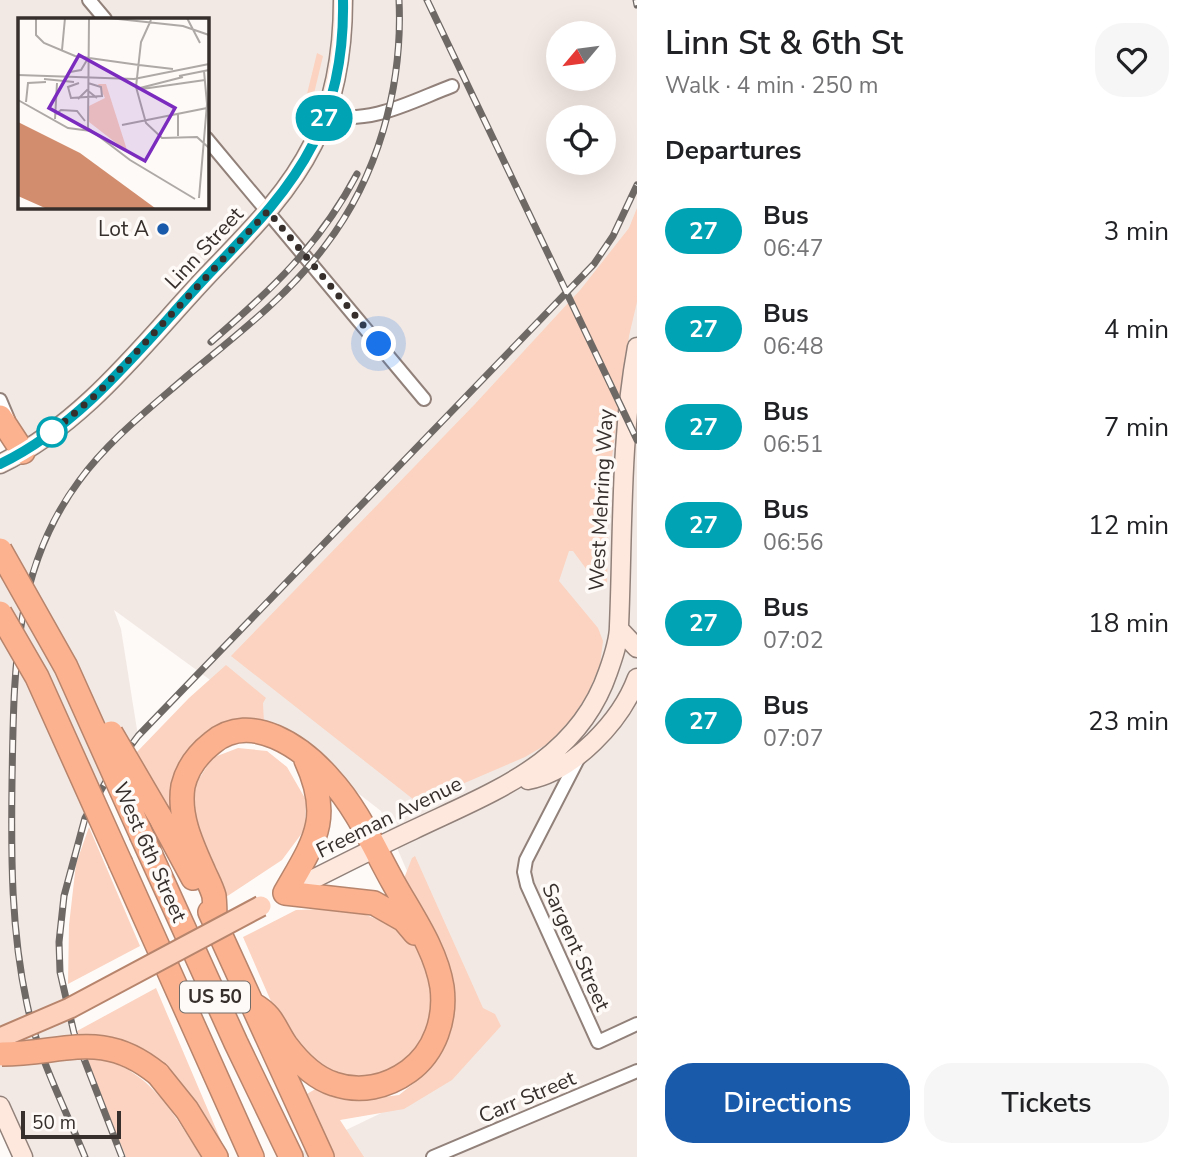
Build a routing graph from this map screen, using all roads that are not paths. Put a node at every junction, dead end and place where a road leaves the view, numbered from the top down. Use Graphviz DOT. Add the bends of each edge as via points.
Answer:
graph roads {
  1 [pos="89,0"];
  2 [pos="343,0"];
  3 [pos="105,18"];
  4 [pos="452,86"];
  5 [pos="326,114"];
  6 [pos="208,140"];
  7 [pos="268,211"];
  8 [pos="637,347"];
  9 [pos="424,398"];
  10 [pos="0,400"];
  11 [pos="0,417"];
  12 [pos="23,452"];
  13 [pos="0,464"];
  14 [pos="0,550"];
  15 [pos="0,613"];
  16 [pos="619,629"];
  17 [pos="637,648"];
  18 [pos="66,667"];
  19 [pos="637,678"];
  20 [pos="631,699"];
  21 [pos="303,754"];
  22 [pos="581,754"];
  23 [pos="514,782"];
  24 [pos="374,848"];
  25 [pos="285,893"];
  26 [pos="261,906"];
  27 [pos="215,923"];
  28 [pos="432,952"];
  29 [pos="254,1005"];
  30 [pos="637,1024"];
  31 [pos="1,1049"];
  32 [pos="637,1071"];
  33 [pos="0,1106"];
  34 [pos="23,1157"];
  35 [pos="216,1157"];
  36 [pos="252,1157"];
  37 [pos="291,1157"];
  38 [pos="322,1157"];
  39 [pos="433,1157"];
  1 -- 3 [label="street"];
  2 -- 5 [label="main road, Linn Street" via="340,58"];
  4 -- 5 [label="street" via="369,116"];
  5 -- 7 [label="main road, Linn Street" via="301,166"];
  6 -- 7 [label="street"];
  7 -- 9 [label="street"];
  7 -- 12 [label="main road, Linn Street" via="98,393"];
  8 -- 16 [label="main road, West Mehring Way" via="624,452"];
  10 -- 12 [label="street"];
  11 -- 12 [label="highway"];
  12 -- 13 [label="main road, Linn Street"];
  14 -- 18 [label="highway, West 6th Street / US 50, bridge"];
  15 -- 36 [label="highway, West 6th Street / US 50, bridge" via="42,688"];
  16 -- 17 [label="main road"];
  16 -- 23 [label="main road, Freeman Avenue" via="603,686 586,717 571,737"];
  18 -- 27 [label="highway, bridge" via="88,693"];
  18 -- 37 [label="highway, West 6th Street / US 50, bridge"];
  19 -- 20 [label="main road, Freeman Avenue"];
  20 -- 22 [label="main road, Freeman Avenue"];
  21 -- 24 [label="highway" via="330,778"];
  21 -- 25 [label="highway" via="314,779 320,819 314,840"];
  21 -- 27 [label="highway" via="261,731 246,730 217,738 191,765 184,784 184,819 214,895"];
  22 -- 23 [label="main road, Freeman Avenue" via="535,778"];
  22 -- 30 [label="street, Sargent Street" via="532,845 524,872 598,1041"];
  23 -- 24 [label="main road, Freeman Avenue"];
  24 -- 25 [label="main road, Freeman Avenue"];
  24 -- 28 [label="highway"];
  25 -- 28 [label="highway" via="374,903 404,920"];
  26 -- 31 [label="main road, bridge"];
  27 -- 29 [label="highway"];
  28 -- 29 [label="highway" via="442,1006 431,1048 401,1077 370,1089 334,1084 316,1075 286,1045 267,1012"];
  29 -- 38 [label="highway"];
  31 -- 35 [label="highway, bridge" via="26,1054 67,1046 99,1047 144,1063 187,1111"];
  32 -- 39 [label="street, Carr Street"];
  33 -- 34 [label="main road"];
}
